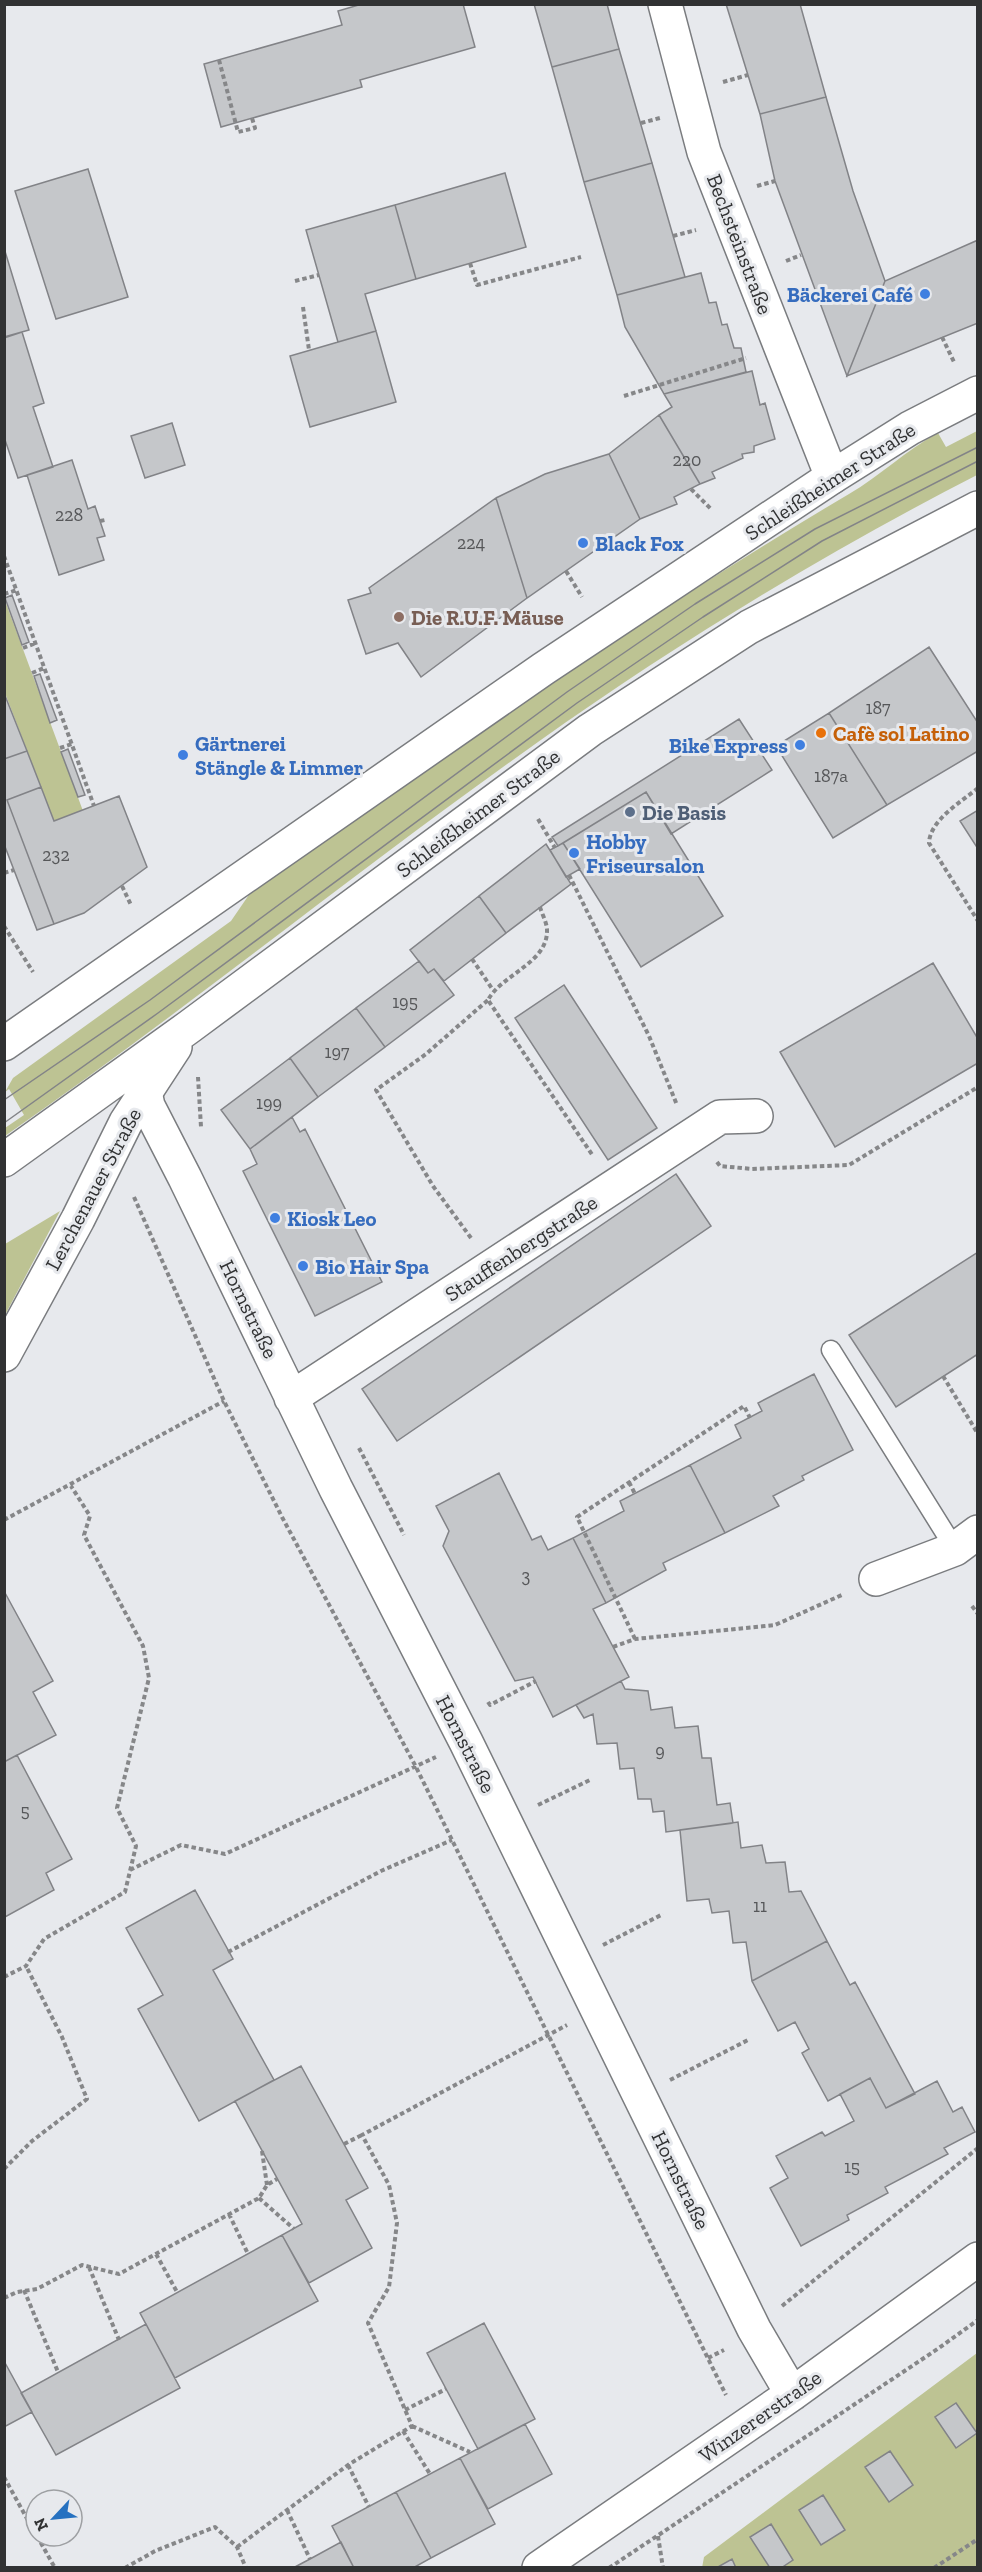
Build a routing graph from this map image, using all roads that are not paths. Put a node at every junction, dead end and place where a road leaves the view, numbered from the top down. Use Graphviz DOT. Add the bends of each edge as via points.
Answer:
graph roads {
  1 [pos="665,4"];
  2 [pos="978,393"];
  3 [pos="832,477"];
  4 [pos="978,508"];
  5 [pos="189,1028"];
  6 [pos="4,1044"];
  7 [pos="145,1092"];
  8 [pos="756,1116"];
  9 [pos="4,1160"];
  10 [pos="831,1350"];
  11 [pos="4,1354"];
  12 [pos="291,1398"];
  13 [pos="966,1540"];
  14 [pos="876,1578"];
  15 [pos="978,2259"];
  16 [pos="792,2394"];
  17 [pos="539,2568"];
  1 -- 3 [label="street, Bechsteinstraße" via="704,152"];
  2 -- 3 [label="street, Schleißheimer Straße" via="910,428"];
  3 -- 6 [label="street, Schleißheimer Straße" via="543,669"];
  4 -- 5 [label="street, Schleißheimer Straße" via="749,627 590,730"];
  5 -- 7 [label="street, Lerchenauer Straße"];
  5 -- 9 [label="street, Schleißheimer Straße"];
  7 -- 11 [label="street, Lerchenauer Straße"];
  7 -- 12 [label="street, Hornstraße" via="148,1106"];
  8 -- 12 [label="street, Stauffenbergstraße" via="720,1117"];
  10 -- 13 [label="lane"];
  12 -- 16 [label="street, Hornstraße" via="466,1742 754,2329"];
  13 -- 14 [label="street"];
  15 -- 16 [label="street, Winzererstraße"];
  16 -- 17 [label="street, Winzererstraße"];
}
